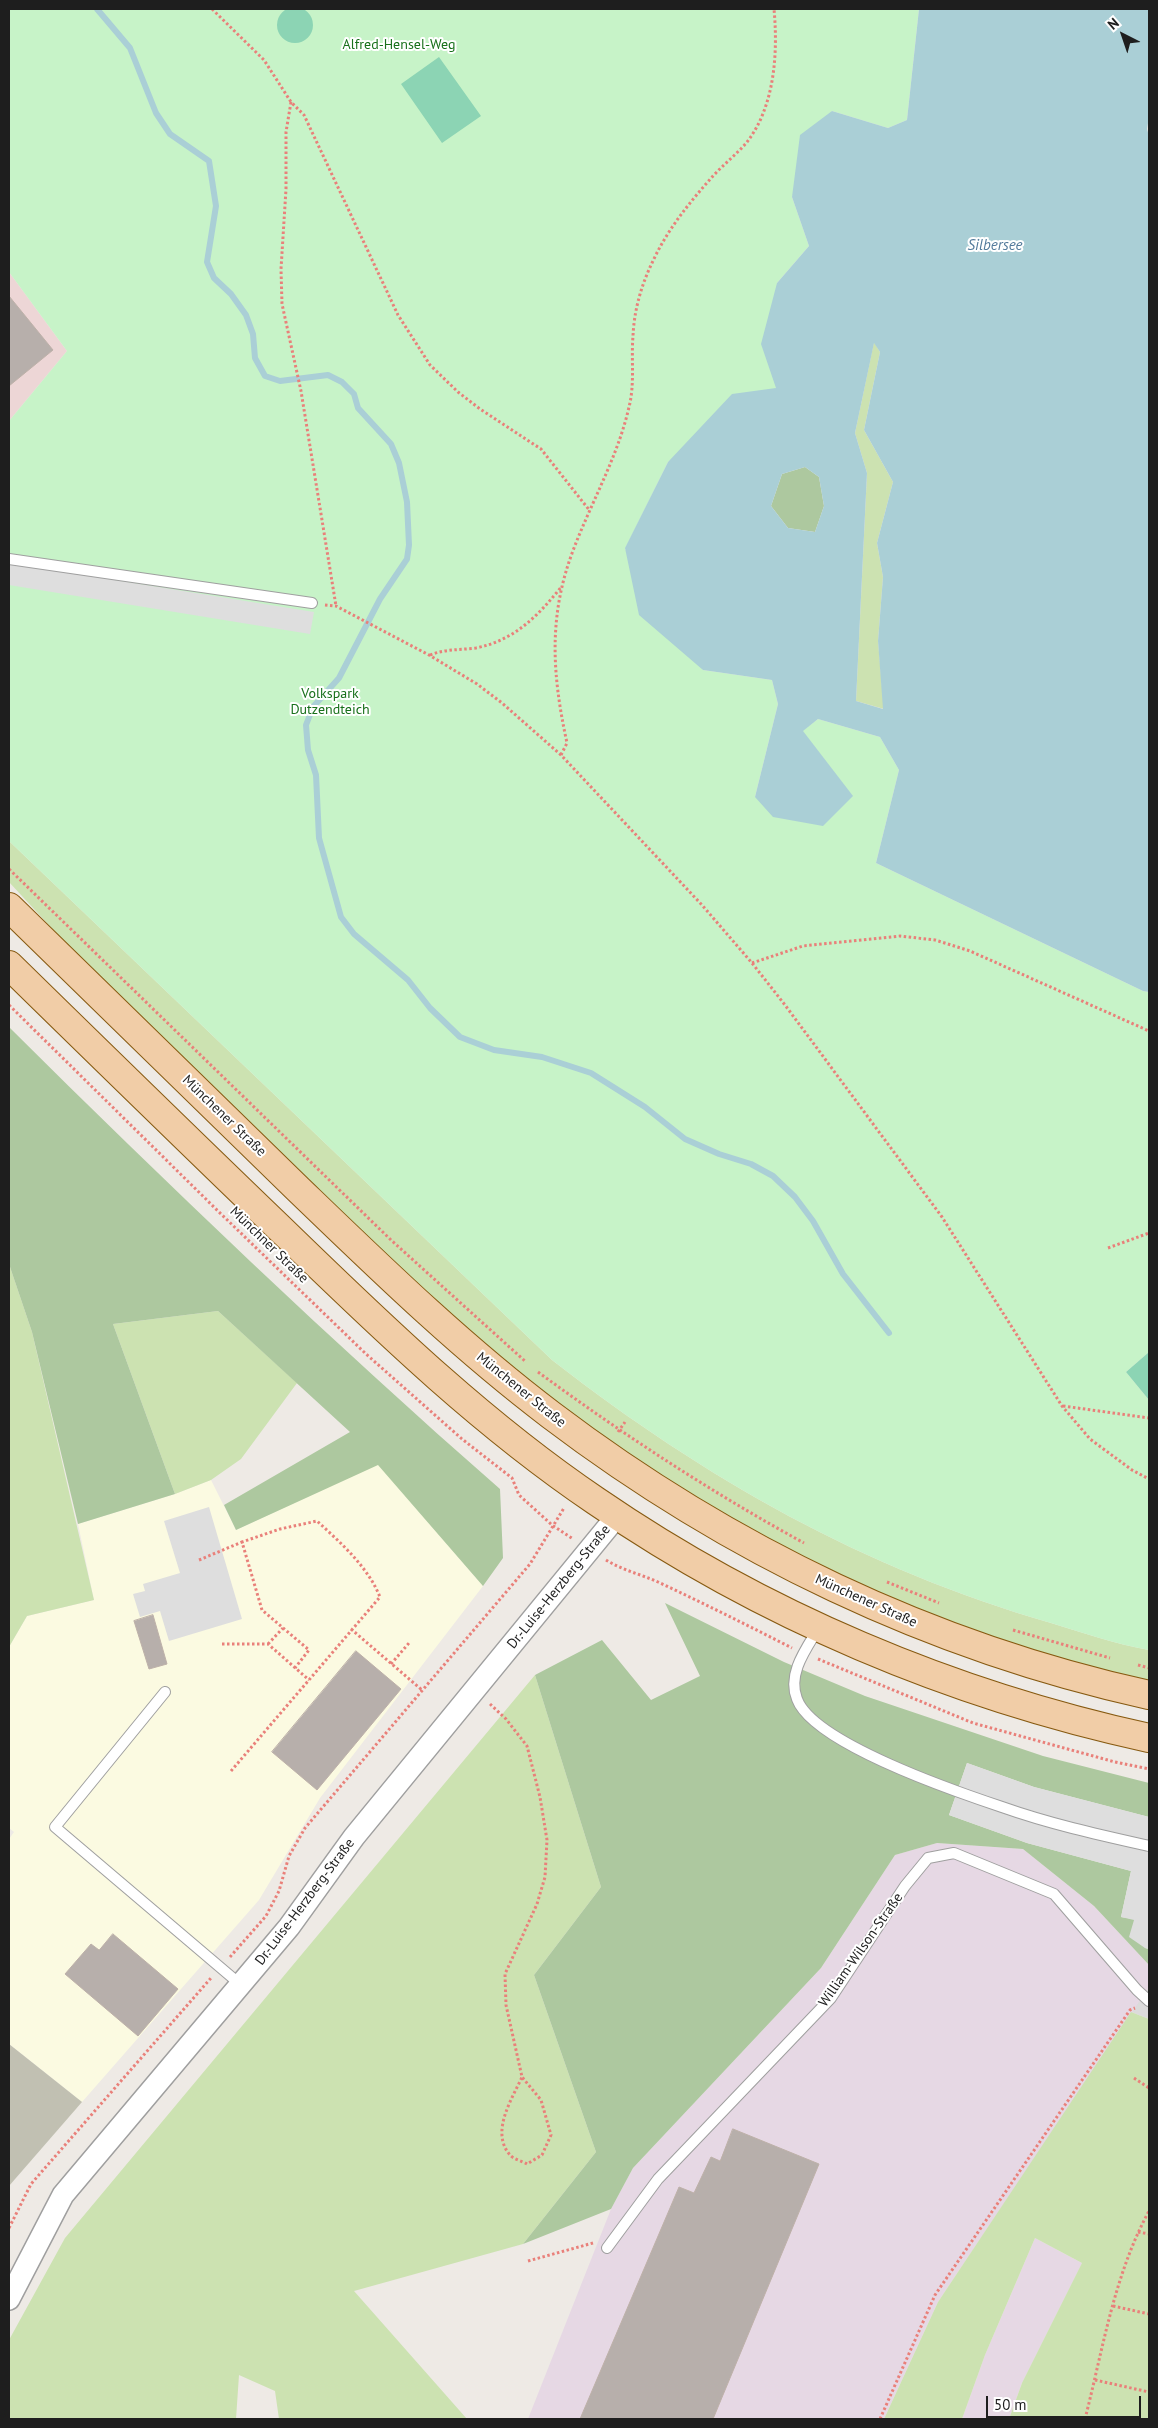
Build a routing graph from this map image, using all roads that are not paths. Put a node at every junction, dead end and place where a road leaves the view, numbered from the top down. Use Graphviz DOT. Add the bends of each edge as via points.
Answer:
graph roads {
  1 [pos="9,559"];
  2 [pos="312,603"];
  3 [pos="9,907"];
  4 [pos="9,965"];
  5 [pos="647,1483"];
  6 [pos="617,1516"];
  7 [pos="818,1628"];
  8 [pos="165,1692"];
  9 [pos="1149,1695"];
  10 [pos="1149,1738"];
  11 [pos="1149,1846"];
  12 [pos="241,1986"];
  13 [pos="1146,2003"];
  14 [pos="608,2248"];
  15 [pos="9,2299"];
  1 -- 2 [label="lane"];
  3 -- 5 [label="main road, Münchener Straße" via="420,1304 530,1399"];
  4 -- 6 [label="main road" via="416,1357 514,1441"];
  5 -- 6 [label="main road"];
  5 -- 9 [label="main road, Münchener Straße" via="740,1540 888,1612 1019,1660"];
  6 -- 7 [label="main road" via="701,1567"];
  6 -- 12 [label="street, Dr.-Luise-Herzberg-Straße" via="354,1837 289,1927"];
  7 -- 10 [label="main road" via="928,1673 987,1693"];
  7 -- 11 [label="lane" via="794,1678 797,1699 811,1718 847,1744 1002,1808"];
  8 -- 12 [label="lane" via="55,1826"];
  12 -- 15 [label="street, Dr.-Luise-Herzberg-Straße" via="63,2195"];
  13 -- 14 [label="lane, William-Wilson-Straße" via="1054,1894 954,1853 928,1858 905,1886 831,1998 658,2179"];
}
